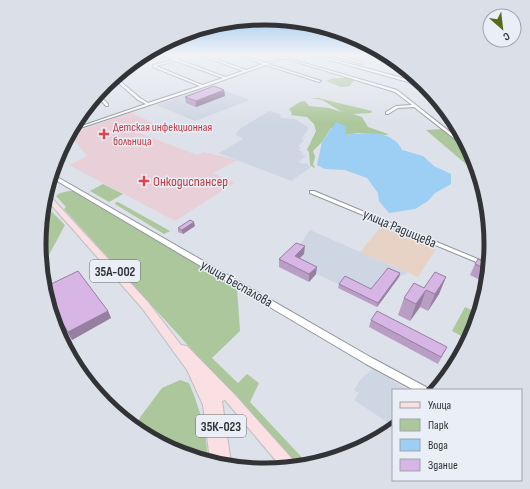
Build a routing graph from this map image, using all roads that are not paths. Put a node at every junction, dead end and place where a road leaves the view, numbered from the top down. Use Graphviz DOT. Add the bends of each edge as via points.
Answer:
graph roads {
  1 [pos="183,78"];
  2 [pos="226,78"];
  3 [pos="310,78"];
  4 [pos="351,78"];
  5 [pos="397,78"];
  6 [pos="118,81"];
  7 [pos="320,81"];
  8 [pos="416,85"];
  9 [pos="203,86"];
  10 [pos="101,99"];
  11 [pos="148,104"];
  12 [pos="107,105"];
  13 [pos="416,106"];
  14 [pos="387,113"];
  15 [pos="81,126"];
  16 [pos="457,139"];
  17 [pos="56,178"];
  18 [pos="312,192"];
  19 [pos="50,200"];
  20 [pos="484,264"];
  21 [pos="158,321"];
  22 [pos="184,356"];
  23 [pos="213,383"];
  24 [pos="421,389"];
  25 [pos="217,459"];
  26 [pos="225,460"];
  27 [pos="284,462"];
  1 -- 9 [label="street"];
  2 -- 9 [label="street"];
  3 -- 7 [label="street"];
  4 -- 13 [label="street" via="396,91"];
  5 -- 8 [label="street"];
  6 -- 11 [label="street"];
  9 -- 11 [label="street"];
  10 -- 12 [label="street"];
  11 -- 15 [label="street"];
  13 -- 14 [label="street" via="397,107"];
  13 -- 16 [label="street"];
  17 -- 24 [label="main road, улица Беспалова"];
  18 -- 20 [label="street, улица Радищева"];
  19 -- 21 [label="main road, 35А-002"];
  21 -- 22 [label="main road, 35А-002"];
  21 -- 23 [label="main road, 35А-002"];
  22 -- 23 [label="main road"];
  22 -- 25 [label="main road, 35А-002" via="208,405"];
  23 -- 26 [label="main road, 35К-023"];
  23 -- 27 [label="main road"];
}
